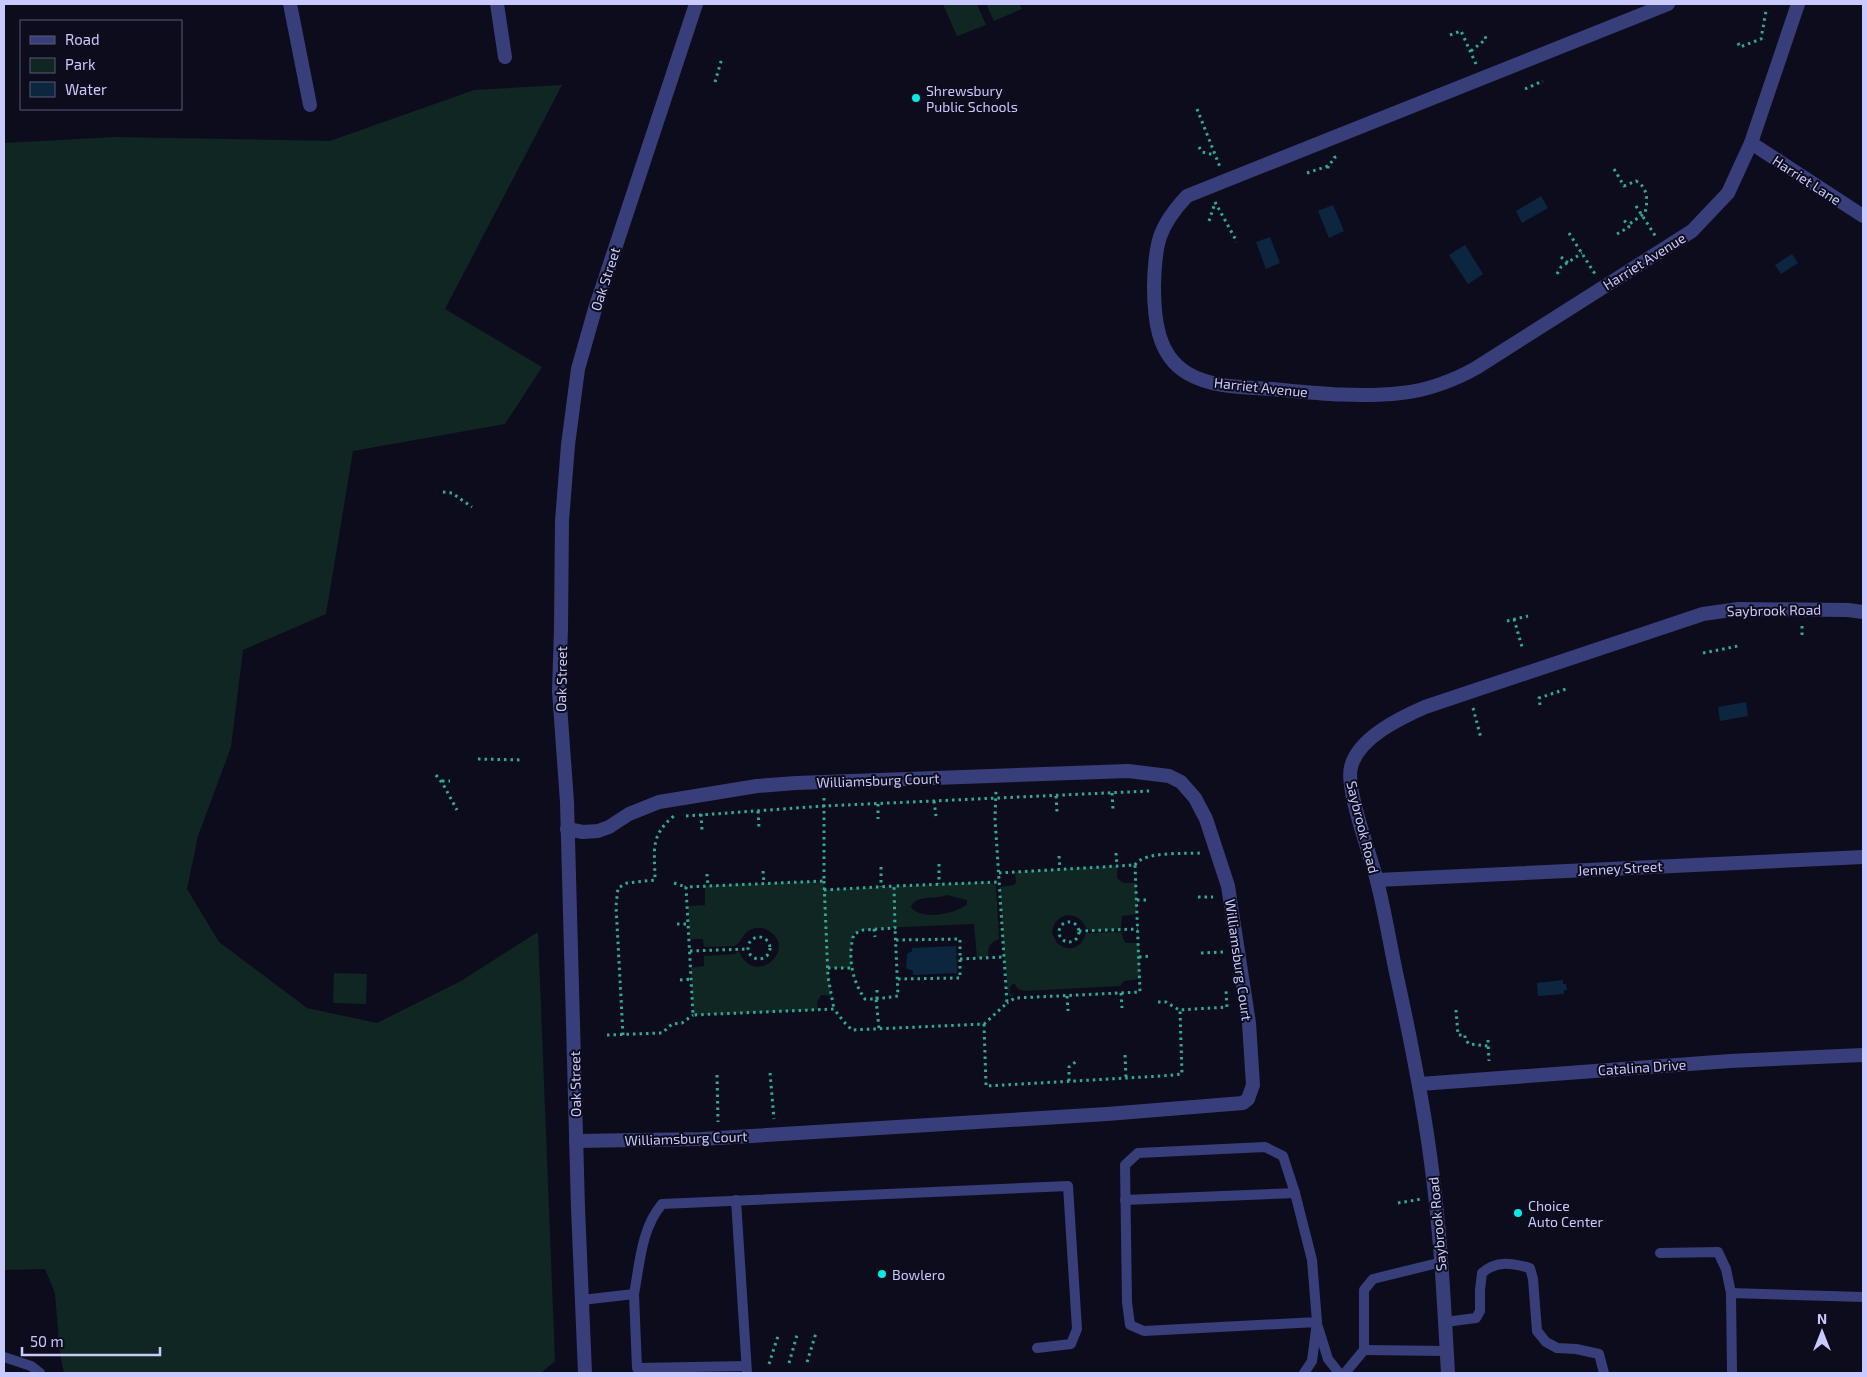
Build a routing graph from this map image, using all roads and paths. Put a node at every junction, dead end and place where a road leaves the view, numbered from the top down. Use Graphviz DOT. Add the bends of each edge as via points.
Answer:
graph roads {
  1 [pos="290,4"];
  2 [pos="497,4"];
  3 [pos="696,4"];
  4 [pos="1668,4"];
  5 [pos="1798,4"];
  6 [pos="1766,11"];
  7 [pos="1450,35"];
  8 [pos="1485,36"];
  9 [pos="1738,44"];
  10 [pos="1471,51"];
  11 [pos="505,57"];
  12 [pos="722,58"];
  13 [pos="1476,64"];
  14 [pos="1543,81"];
  15 [pos="715,82"];
  16 [pos="1525,89"];
  17 [pos="310,105"];
  18 [pos="1197,109"];
  19 [pos="1329,140"];
  20 [pos="1751,143"];
  21 [pos="1199,147"];
  22 [pos="1215,155"];
  23 [pos="1328,166"];
  24 [pos="1614,169"];
  25 [pos="1328,171"];
  26 [pos="1308,173"];
  27 [pos="1226,181"];
  28 [pos="1207,188"];
  29 [pos="1215,202"];
  30 [pos="1636,206"];
  31 [pos="1642,216"];
  32 [pos="1863,216"];
  33 [pos="1624,220"];
  34 [pos="1209,221"];
  35 [pos="1628,225"];
  36 [pos="1569,233"];
  37 [pos="1617,234"];
  38 [pos="1237,242"];
  39 [pos="1664,249"];
  40 [pos="1582,253"];
  41 [pos="1561,257"];
  42 [pos="1568,262"];
  43 [pos="1557,274"];
  44 [pos="1604,287"];
  45 [pos="443,492"];
  46 [pos="472,508"];
  47 [pos="1863,612"];
  48 [pos="1528,616"];
  49 [pos="1514,619"];
  50 [pos="1506,620"];
  51 [pos="1738,646"];
  52 [pos="1522,647"];
  53 [pos="1703,653"];
  54 [pos="1569,688"];
  55 [pos="1468,692"];
  56 [pos="1540,705"];
  57 [pos="1480,738"];
  58 [pos="478,759"];
  59 [pos="523,760"];
  60 [pos="436,775"];
  61 [pos="997,776"];
  62 [pos="441,781"];
  63 [pos="450,781"];
  64 [pos="824,782"];
  65 [pos="1156,791"];
  66 [pos="1112,793"];
  67 [pos="1056,796"];
  68 [pos="996,798"];
  69 [pos="934,801"];
  70 [pos="878,804"];
  71 [pos="824,806"];
  72 [pos="1113,809"];
  73 [pos="457,810"];
  74 [pos="758,811"];
  75 [pos="1057,812"];
  76 [pos="701,814"];
  77 [pos="936,816"];
  78 [pos="878,819"];
  79 [pos="759,828"];
  80 [pos="567,829"];
  81 [pos="702,830"];
  82 [pos="1199,844"];
  83 [pos="1116,853"];
  84 [pos="1059,856"];
  85 [pos="1863,856"];
  86 [pos="939,864"];
  87 [pos="1135,864"];
  88 [pos="1117,866"];
  89 [pos="881,867"];
  90 [pos="1060,869"];
  91 [pos="763,871"];
  92 [pos="999,873"];
  93 [pos="707,874"];
  94 [pos="1377,880"];
  95 [pos="824,881"];
  96 [pos="674,882"];
  97 [pos="999,882"];
  98 [pos="764,884"];
  99 [pos="939,884"];
  100 [pos="708,886"];
  101 [pos="894,886"];
  102 [pos="686,887"];
  103 [pos="882,887"];
  104 [pos="1211,888"];
  105 [pos="824,890"];
  106 [pos="1198,897"];
  107 [pos="1213,897"];
  108 [pos="1137,900"];
  109 [pos="1147,900"];
  110 [pos="1214,904"];
  111 [pos="677,924"];
  112 [pos="689,924"];
  113 [pos="896,928"];
  114 [pos="1138,928"];
  115 [pos="874,929"];
  116 [pos="1079,931"];
  117 [pos="875,937"];
  118 [pos="896,940"];
  119 [pos="1222,944"];
  120 [pos="747,949"];
  121 [pos="690,951"];
  122 [pos="1201,953"];
  123 [pos="1004,956"];
  124 [pos="1139,956"];
  125 [pos="1150,956"];
  126 [pos="960,959"];
  127 [pos="828,968"];
  128 [pos="852,968"];
  129 [pos="692,979"];
  130 [pos="898,979"];
  131 [pos="680,980"];
  132 [pos="1226,989"];
  133 [pos="877,990"];
  134 [pos="1121,993"];
  135 [pos="1067,996"];
  136 [pos="877,999"];
  137 [pos="1158,1002"];
  138 [pos="1007,1003"];
  139 [pos="1122,1008"];
  140 [pos="834,1009"];
  141 [pos="1180,1010"];
  142 [pos="1456,1010"];
  143 [pos="1068,1011"];
  144 [pos="694,1015"];
  145 [pos="984,1024"];
  146 [pos="879,1028"];
  147 [pos="623,1034"];
  148 [pos="607,1035"];
  149 [pos="1488,1040"];
  150 [pos="1488,1046"];
  151 [pos="1125,1055"];
  152 [pos="1863,1055"];
  153 [pos="1078,1060"];
  154 [pos="1489,1061"];
  155 [pos="770,1073"];
  156 [pos="716,1075"];
  157 [pos="1126,1078"];
  158 [pos="1069,1082"];
  159 [pos="1420,1084"];
  160 [pos="775,1134"];
  161 [pos="718,1138"];
  162 [pos="576,1141"];
  163 [pos="1295,1193"];
  164 [pos="1435,1198"];
  165 [pos="736,1200"];
  166 [pos="1125,1200"];
  167 [pos="1398,1203"];
  168 [pos="1660,1253"];
  169 [pos="1442,1262"];
  170 [pos="1731,1293"];
  171 [pos="634,1294"];
  172 [pos="1863,1297"];
  173 [pos="582,1300"];
  174 [pos="1317,1322"];
  175 [pos="1445,1322"];
  176 [pos="816,1333"];
  177 [pos="797,1335"];
  178 [pos="778,1336"];
  179 [pos="1037,1348"];
  180 [pos="1364,1350"];
  181 [pos="1446,1351"];
  182 [pos="4,1358"];
  183 [pos="807,1362"];
  184 [pos="789,1363"];
  185 [pos="769,1364"];
  186 [pos="746,1370"];
  187 [pos="40,1373"];
  188 [pos="585,1373"];
  189 [pos="1304,1373"];
  190 [pos="1338,1373"];
  191 [pos="1345,1373"];
  192 [pos="1448,1373"];
  193 [pos="1604,1373"];
  194 [pos="1732,1373"];
  1 -- 17 [label="street"];
  2 -- 11 [label="street"];
  3 -- 80 [label="street, Oak Street" via="595,309 576,383 562,521 559,692"];
  4 -- 19 [label="street, Harriet Avenue"];
  5 -- 20 [label="street, Harriet Avenue"];
  6 -- 9 [label="path" via="1761,39 1740,48"];
  7 -- 10 [label="path" via="1461,31"];
  8 -- 10 [label="path" via="1486,39"];
  10 -- 13 [label="path"];
  12 -- 15 [label="path"];
  14 -- 16 [label="path"];
  18 -- 22 [label="path"];
  19 -- 23 [label="path" via="1335,158"];
  19 -- 27 [label="street, Harriet Avenue"];
  20 -- 32 [label="street, Harriet Lane"];
  20 -- 39 [label="street, Harriet Avenue" via="1728,193 1692,231"];
  21 -- 22 [label="path" via="1202,152"];
  22 -- 27 [label="path"];
  23 -- 25 [label="path"];
  23 -- 26 [label="path"];
  24 -- 31 [label="path" via="1624,186 1636,181 1643,186 1647,206"];
  27 -- 28 [label="street, Harriet Avenue"];
  28 -- 29 [label="path"];
  28 -- 44 [label="street, Harriet Avenue" via="1187,196 1170,215 1159,238 1154,292 1156,324 1170,358 1186,373 1203,380 1224,385 1328,394 1363,395 1417,390 1466,374"];
  29 -- 34 [label="path"];
  29 -- 38 [label="path"];
  30 -- 31 [label="path"];
  31 -- 35 [label="path"];
  31 -- 39 [label="path"];
  33 -- 35 [label="path"];
  35 -- 37 [label="path"];
  36 -- 40 [label="path"];
  39 -- 44 [label="street, Harriet Avenue"];
  40 -- 42 [label="path"];
  40 -- 44 [label="path"];
  41 -- 42 [label="path"];
  42 -- 43 [label="path"];
  45 -- 46 [label="path" via="452,493"];
  47 -- 55 [label="street, Saybrook Road" via="1738,609 1703,614"];
  48 -- 49 [label="path"];
  49 -- 50 [label="path"];
  49 -- 52 [label="path"];
  51 -- 53 [label="path"];
  54 -- 56 [label="path" via="1539,698"];
  55 -- 57 [label="path"];
  55 -- 94 [label="street, Saybrook Road" via="1399,719 1377,733 1354,757 1350,770 1352,791"];
  58 -- 59 [label="path"];
  60 -- 62 [label="path"];
  61 -- 64 [label="street, Williamsburg Court"];
  61 -- 68 [label="path"];
  61 -- 160 [label="street, Williamsburg Court" via="1128,771 1169,776 1181,782 1195,798 1206,819 1228,886 1249,1023 1253,1085 1248,1098 1243,1103 1108,1114"];
  62 -- 63 [label="path"];
  62 -- 73 [label="path"];
  64 -- 71 [label="path"];
  64 -- 80 [label="street, Williamsburg Court" via="757,786 659,802 598,831"];
  65 -- 66 [label="path"];
  66 -- 67 [label="path"];
  66 -- 72 [label="path"];
  67 -- 68 [label="path"];
  67 -- 75 [label="path"];
  68 -- 69 [label="path"];
  68 -- 92 [label="path"];
  69 -- 70 [label="path"];
  69 -- 77 [label="path"];
  70 -- 71 [label="path"];
  70 -- 78 [label="path"];
  71 -- 74 [label="path"];
  71 -- 95 [label="path"];
  74 -- 76 [label="path"];
  74 -- 79 [label="path"];
  76 -- 81 [label="path"];
  76 -- 147 [label="path" via="674,816 662,827 656,838 655,880 627,883 618,888 616,906"];
  80 -- 162 [label="street, Oak Street"];
  82 -- 87 [label="path" via="1202,854 1146,856"];
  83 -- 88 [label="path"];
  84 -- 90 [label="path"];
  85 -- 94 [label="street, Jenney Street"];
  86 -- 99 [label="path"];
  87 -- 88 [label="path"];
  87 -- 108 [label="path"];
  88 -- 90 [label="path"];
  89 -- 103 [label="path"];
  90 -- 92 [label="path"];
  91 -- 98 [label="path"];
  92 -- 97 [label="path"];
  93 -- 100 [label="path"];
  94 -- 159 [label="street, Saybrook Road"];
  95 -- 98 [label="path"];
  95 -- 105 [label="path"];
  96 -- 102 [label="path"];
  97 -- 99 [label="path"];
  97 -- 123 [label="path"];
  98 -- 100 [label="path"];
  99 -- 101 [label="path"];
  100 -- 102 [label="path"];
  101 -- 103 [label="path"];
  101 -- 113 [label="path"];
  102 -- 112 [label="path"];
  103 -- 105 [label="path"];
  104 -- 107 [label="path"];
  105 -- 127 [label="path"];
  106 -- 107 [label="path"];
  107 -- 110 [label="path"];
  108 -- 109 [label="path"];
  108 -- 114 [label="path"];
  111 -- 112 [label="path"];
  112 -- 121 [label="path"];
  113 -- 115 [label="path"];
  113 -- 118 [label="path"];
  114 -- 116 [label="path"];
  114 -- 124 [label="path"];
  115 -- 117 [label="path"];
  115 -- 128 [label="path" via="854,934 851,942"];
  116 -- 116 [label="path" via="1071,922 1064,923 1058,931 1060,937 1068,942 1075,940"];
  118 -- 126 [label="path" via="960,940"];
  118 -- 130 [label="path"];
  119 -- 122 [label="path" via="1223,952"];
  120 -- 120 [label="path" via="751,939 758,936 765,938 770,947 767,955 757,959"];
  120 -- 121 [label="path"];
  121 -- 129 [label="path"];
  123 -- 126 [label="path"];
  123 -- 138 [label="path"];
  124 -- 125 [label="path"];
  124 -- 134 [label="path" via="1140,992"];
  126 -- 130 [label="path" via="960,978"];
  127 -- 128 [label="path"];
  127 -- 140 [label="path"];
  128 -- 136 [label="path" via="853,978 865,999"];
  129 -- 131 [label="path"];
  129 -- 144 [label="path"];
  130 -- 136 [label="path" via="898,996"];
  132 -- 141 [label="path" via="1227,1006"];
  133 -- 136 [label="path"];
  134 -- 135 [label="path"];
  134 -- 139 [label="path"];
  135 -- 138 [label="path" via="1015,998"];
  135 -- 143 [label="path"];
  136 -- 146 [label="path"];
  137 -- 141 [label="path" via="1166,1002"];
  138 -- 145 [label="path"];
  140 -- 144 [label="path"];
  140 -- 146 [label="path" via="852,1030"];
  141 -- 157 [label="path" via="1182,1074"];
  142 -- 150 [label="path" via="1458,1035 1465,1035 1469,1044"];
  144 -- 147 [label="path" via="682,1023 672,1024 662,1033"];
  145 -- 146 [label="path"];
  145 -- 158 [label="path" via="986,1086"];
  147 -- 148 [label="path"];
  149 -- 150 [label="path"];
  150 -- 154 [label="path"];
  151 -- 157 [label="path"];
  152 -- 159 [label="street, Catalina Drive" via="1730,1061"];
  153 -- 158 [label="path" via="1069,1068"];
  155 -- 160 [label="path"];
  156 -- 161 [label="path"];
  157 -- 158 [label="path"];
  159 -- 164 [label="street, Saybrook Road"];
  160 -- 161 [label="street, Williamsburg Court"];
  161 -- 162 [label="street, Williamsburg Court"];
  162 -- 173 [label="street, Oak Street"];
  163 -- 166 [label="lane"];
  163 -- 166 [label="lane" via="1283,1156 1265,1147 1219,1148 1138,1153 1125,1165"];
  163 -- 174 [label="lane" via="1312,1260"];
  164 -- 167 [label="path"];
  164 -- 169 [label="street, Saybrook Road"];
  165 -- 171 [label="lane" via="662,1204 653,1214 646,1231"];
  165 -- 179 [label="lane" via="1068,1186 1077,1329 1071,1344"];
  165 -- 186 [label="lane"];
  166 -- 174 [label="lane" via="1130,1325 1144,1331"];
  168 -- 170 [label="lane" via="1718,1252"];
  169 -- 175 [label="street, Saybrook Road"];
  169 -- 180 [label="lane" via="1373,1279 1364,1290"];
  170 -- 172 [label="lane"];
  170 -- 194 [label="lane"];
  171 -- 173 [label="lane"];
  171 -- 186 [label="lane" via="637,1368"];
  173 -- 188 [label="street, Oak Street"];
  174 -- 189 [label="lane" via="1312,1361"];
  174 -- 190 [label="lane" via="1328,1359"];
  175 -- 181 [label="street, Saybrook Road"];
  175 -- 193 [label="lane" via="1476,1318 1480,1312 1482,1273 1491,1266 1514,1263 1530,1268 1537,1331 1546,1342 1557,1348 1599,1354"];
  176 -- 183 [label="path"];
  177 -- 184 [label="path"];
  178 -- 185 [label="path"];
  180 -- 181 [label="lane"];
  180 -- 191 [label="lane"];
  181 -- 192 [label="street, Saybrook Road"];
  182 -- 187 [label="lane" via="31,1366"];
}
